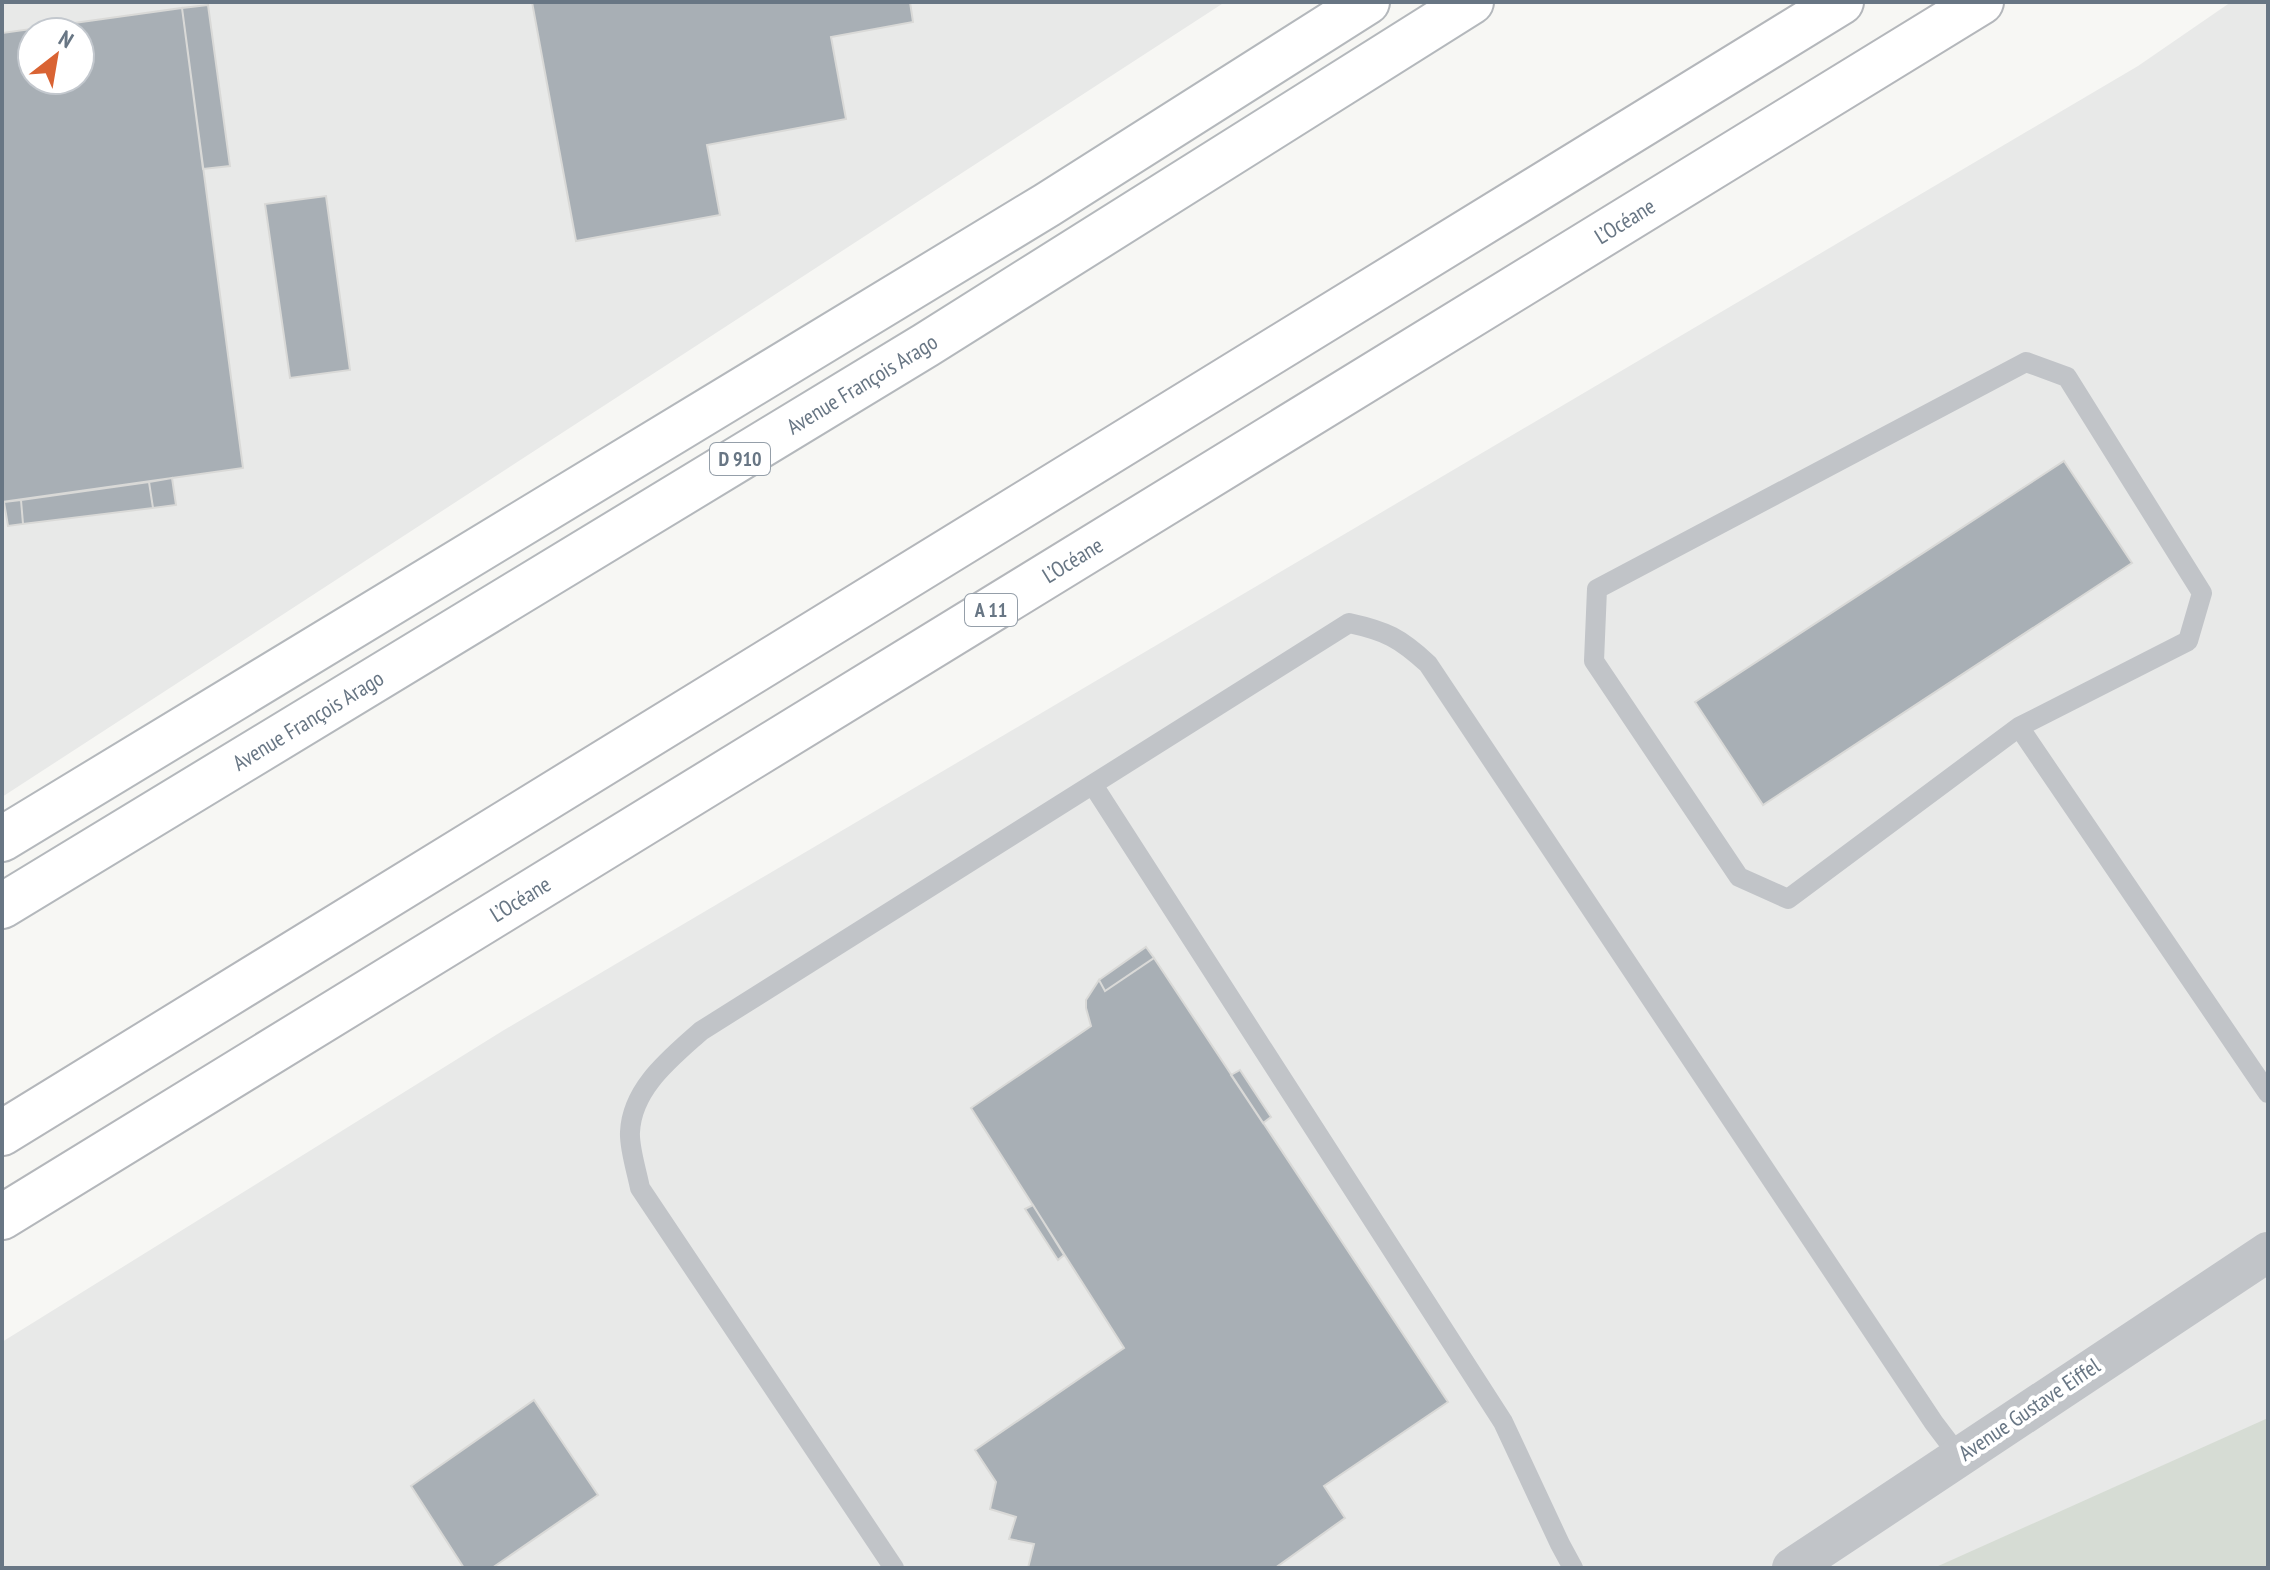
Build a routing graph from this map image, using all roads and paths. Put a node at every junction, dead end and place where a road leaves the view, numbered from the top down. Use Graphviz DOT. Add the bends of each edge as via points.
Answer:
graph roads {
  1 [pos="1367,2"];
  2 [pos="1471,2"];
  3 [pos="1841,2"];
  4 [pos="1981,2"];
  5 [pos="2019,727"];
  6 [pos="1093,785"];
  7 [pos="2,839"];
  8 [pos="2,906"];
  9 [pos="2268,1093"];
  10 [pos="2,1133"];
  11 [pos="2,1217"];
  12 [pos="2268,1252"];
  13 [pos="1959,1456"];
  14 [pos="894,1568"];
  15 [pos="1573,1568"];
  16 [pos="1792,1568"];
  1 -- 7 [label="main road, D 910" via="1047,205"];
  2 -- 8 [label="main road, Avenue François Arago / D 910" via="940,337"];
  3 -- 10 [label="main road"];
  4 -- 11 [label="main road, L’Océane / A 11"];
  5 -- 5 [label="lane" via="2188,641 2202,593 2067,377 2026,362 1597,589 1594,661 1739,877 1788,899"];
  5 -- 9 [label="lane"];
  6 -- 13 [label="lane" via="1349,623 1380,630 1406,644 1428,664"];
  6 -- 14 [label="lane" via="701,1031 661,1067 638,1100 630,1132 640,1188"];
  6 -- 15 [label="lane" via="1503,1422"];
  12 -- 13 [label="street, Avenue Gustave Eiffel"];
  13 -- 16 [label="street, Avenue Gustave Eiffel"];
}
